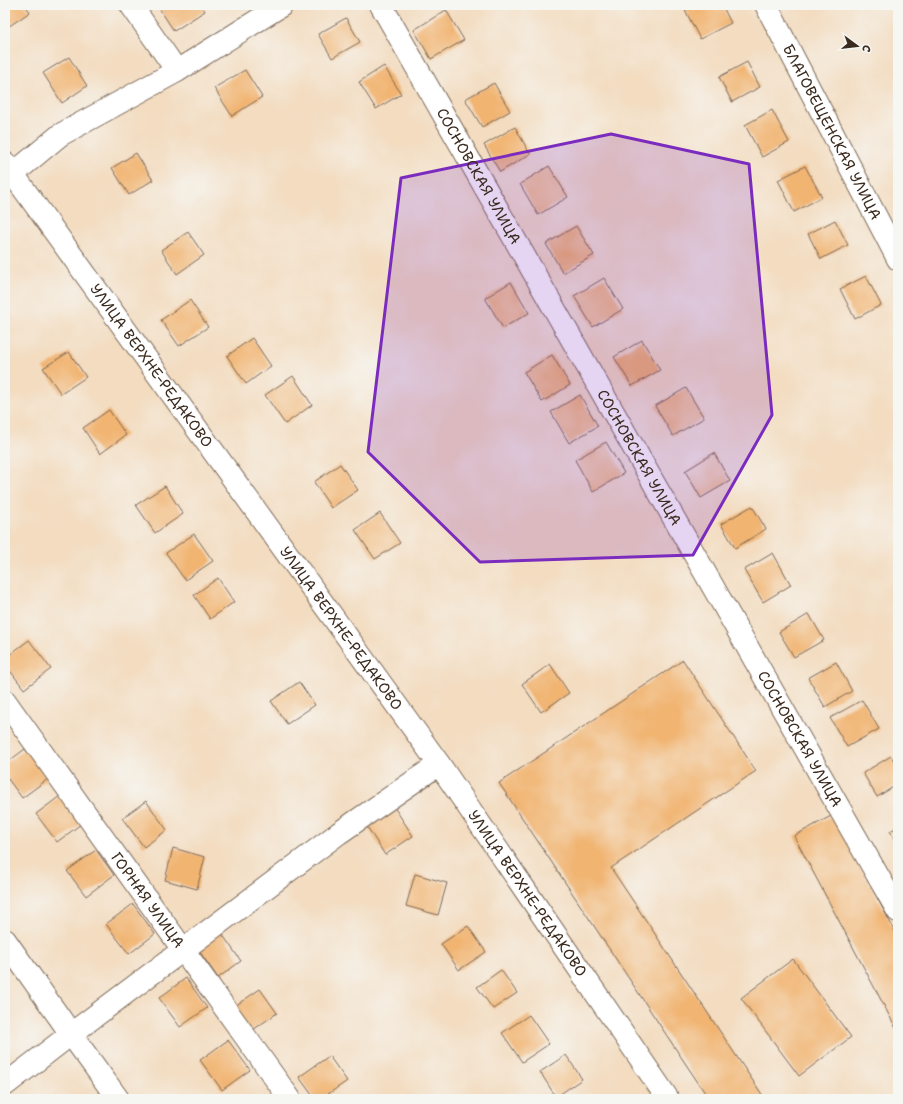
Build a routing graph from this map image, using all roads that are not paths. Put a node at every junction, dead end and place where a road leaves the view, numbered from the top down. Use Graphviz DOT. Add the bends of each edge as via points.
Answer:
graph roads {
  1 [pos="131,5"];
  2 [pos="282,5"];
  3 [pos="381,5"];
  4 [pos="766,5"];
  5 [pos="177,70"];
  6 [pos="8,172"];
  7 [pos="898,259"];
  8 [pos="5,701"];
  9 [pos="439,764"];
  10 [pos="898,910"];
  11 [pos="5,940"];
  12 [pos="183,950"];
  13 [pos="71,1034"];
  14 [pos="5,1085"];
  15 [pos="118,1099"];
  16 [pos="290,1099"];
  17 [pos="668,1099"];
  1 -- 5 [label="street"];
  2 -- 5 [label="street"];
  3 -- 10 [label="street, СОСНОВСКАЯ УЛИЦА"];
  4 -- 7 [label="street, БЛАГОВЕЩЕНСКАЯ УЛИЦА"];
  5 -- 6 [label="street" via="60,135"];
  6 -- 9 [label="street, УЛИЦА ВЕРХНЕ-РЕДАКОВО"];
  8 -- 12 [label="street, ГОРНАЯ УЛИЦА"];
  9 -- 12 [label="street" via="339,833"];
  9 -- 17 [label="street, УЛИЦА ВЕРХНЕ-РЕДАКОВО"];
  11 -- 13 [label="street"];
  12 -- 13 [label="street"];
  12 -- 16 [label="street, ГОРНАЯ УЛИЦА"];
  13 -- 14 [label="street"];
  13 -- 15 [label="street"];
}
